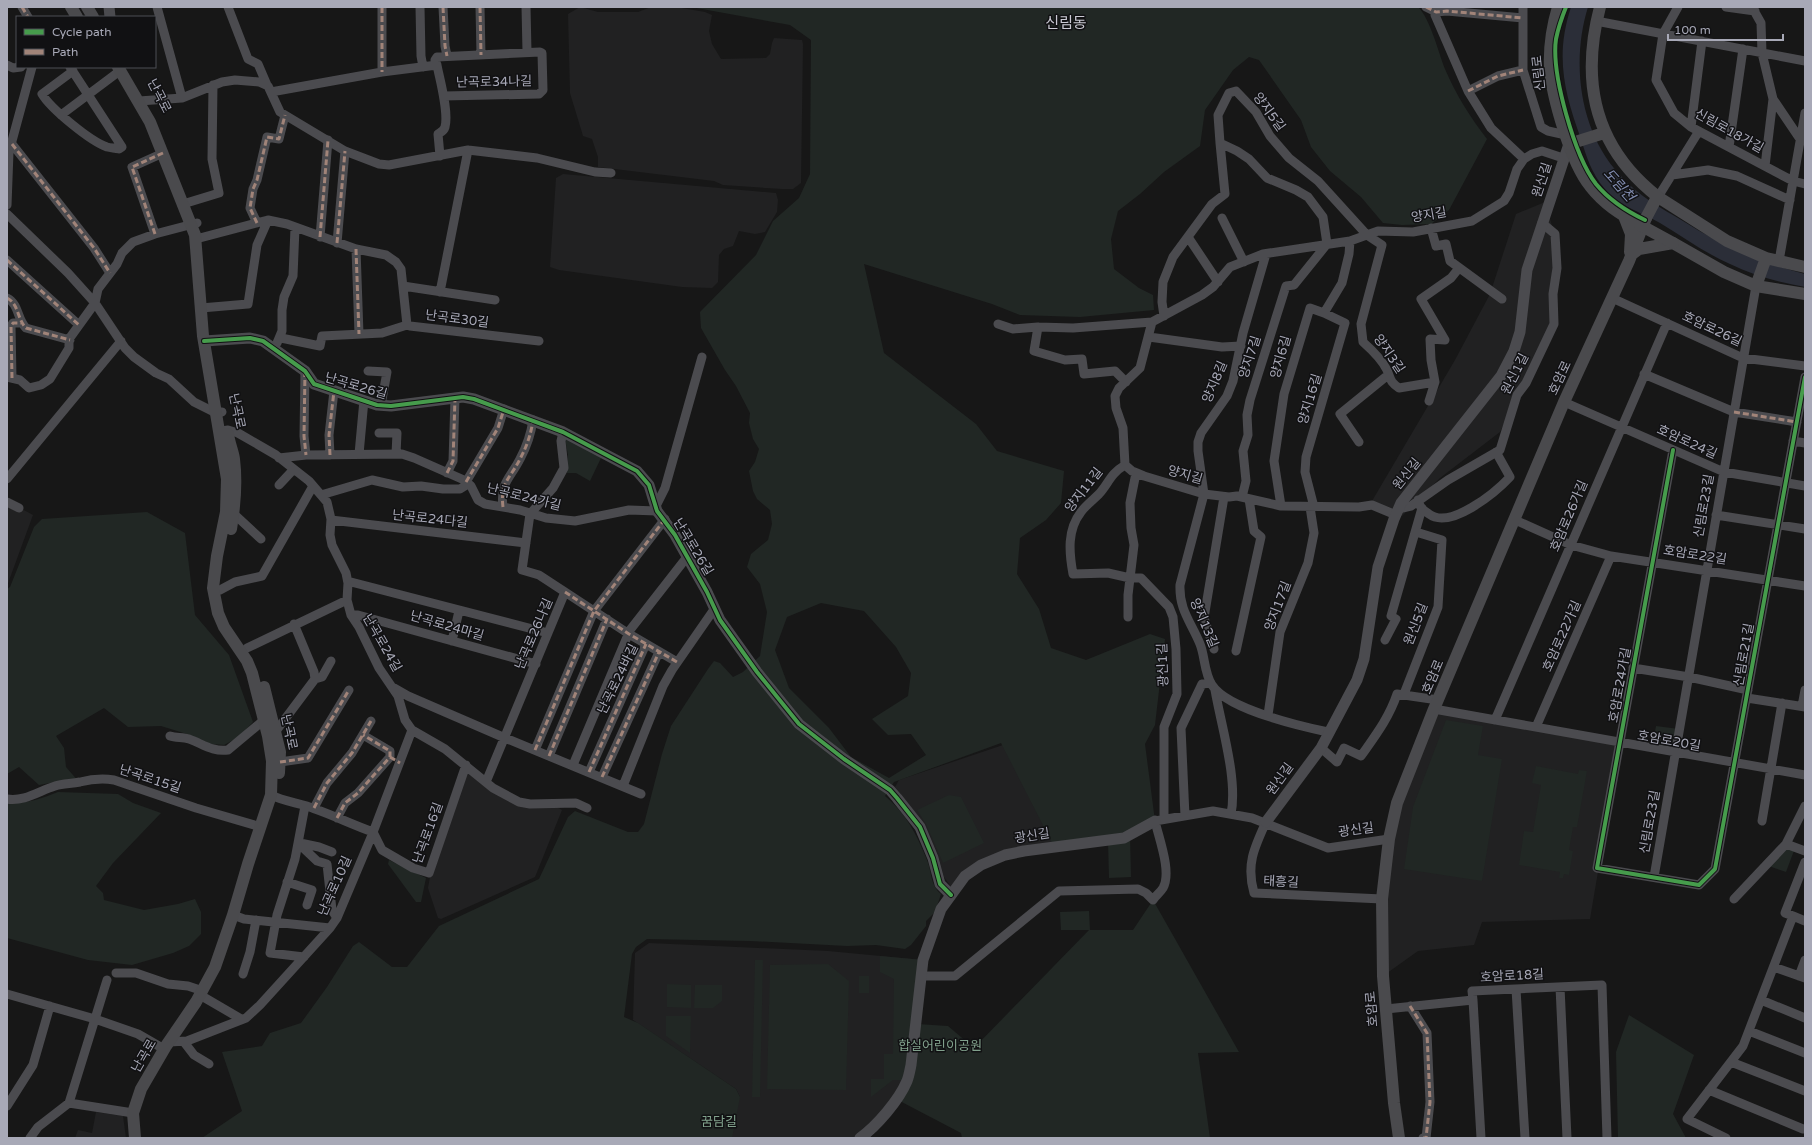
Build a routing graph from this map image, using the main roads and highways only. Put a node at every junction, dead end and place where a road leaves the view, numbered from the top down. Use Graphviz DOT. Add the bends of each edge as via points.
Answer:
graph roads {
  1 [pos="71,7"];
  2 [pos="87,7"];
  3 [pos="1558,7"];
  4 [pos="1600,7"];
  5 [pos="76,16"];
  6 [pos="92,16"];
  7 [pos="123,68"];
  8 [pos="143,101"];
  9 [pos="1604,133"];
  10 [pos="1568,140"];
  11 [pos="1657,198"];
  12 [pos="186,204"];
  13 [pos="1624,216"];
  14 [pos="1643,223"];
  15 [pos="1673,243"];
  16 [pos="1631,253"];
  17 [pos="1765,260"];
  18 [pos="1805,268"];
  19 [pos="1756,286"];
  20 [pos="1805,294"];
  21 [pos="224,430"];
  22 [pos="1434,702"];
  23 [pos="273,796"];
  24 [pos="1381,898"];
  25 [pos="236,916"];
  26 [pos="173,1043"];
  27 [pos="135,1138"];
  28 [pos="142,1138"];
  29 [pos="1392,1138"];
  30 [pos="1399,1138"];
  1 -- 5 [label="main road"];
  2 -- 6 [label="main road"];
  3 -- 10 [label="main road, 신림로" via="1550,42 1550,68"];
  4 -- 9 [label="main road, bridge" via="1594,40 1593,87 1596,109"];
  7 -- 8 [label="main road, 난곡로"];
  8 -- 12 [label="main road, 난곡로"];
  8 -- 12 [label="main road, 난곡로"];
  9 -- 10 [label="main road, bridge"];
  9 -- 11 [label="main road, bridge" via="1627,168"];
  10 -- 13 [label="main road, 신림로" via="1589,185 1606,204"];
  11 -- 14 [label="main road, bridge"];
  11 -- 17 [label="main road" via="1727,241"];
  12 -- 21 [label="main road, 난곡로" via="199,238 206,341"];
  13 -- 14 [label="main road, 신림로"];
  13 -- 16 [label="main road" via="1631,234"];
  14 -- 15 [label="main road, 신림로, bridge"];
  14 -- 16 [label="main road"];
  15 -- 16 [label="main road" via="1639,249"];
  15 -- 19 [label="main road" via="1724,272"];
  16 -- 22 [label="main road, 호암로"];
  16 -- 22 [label="main road" via="1531,465"];
  17 -- 18 [label="main road"];
  17 -- 19 [label="main road"];
  19 -- 20 [label="main road"];
  21 -- 23 [label="main road, 난곡로" via="227,494 214,576 214,594 218,614 246,661 258,690 271,745"];
  21 -- 23 [label="main road, 난곡로" via="234,457 236,480 234,514 220,590 226,614 254,660 263,682 276,731 280,762 278,788"];
  22 -- 24 [label="main road, 호암로" via="1397,803 1387,840"];
  23 -- 25 [label="main road, 난곡로"];
  23 -- 25 [label="main road, 난곡로" via="248,864"];
  24 -- 29 [label="main road" via="1378,977"];
  24 -- 30 [label="main road, 호암로" via="1383,976"];
  25 -- 26 [label="main road, 난곡로" via="202,994"];
  26 -- 27 [label="main road, 난곡로" via="141,1090 133,1113"];
  26 -- 28 [label="main road, 난곡로" via="149,1091 141,1114"];
}
